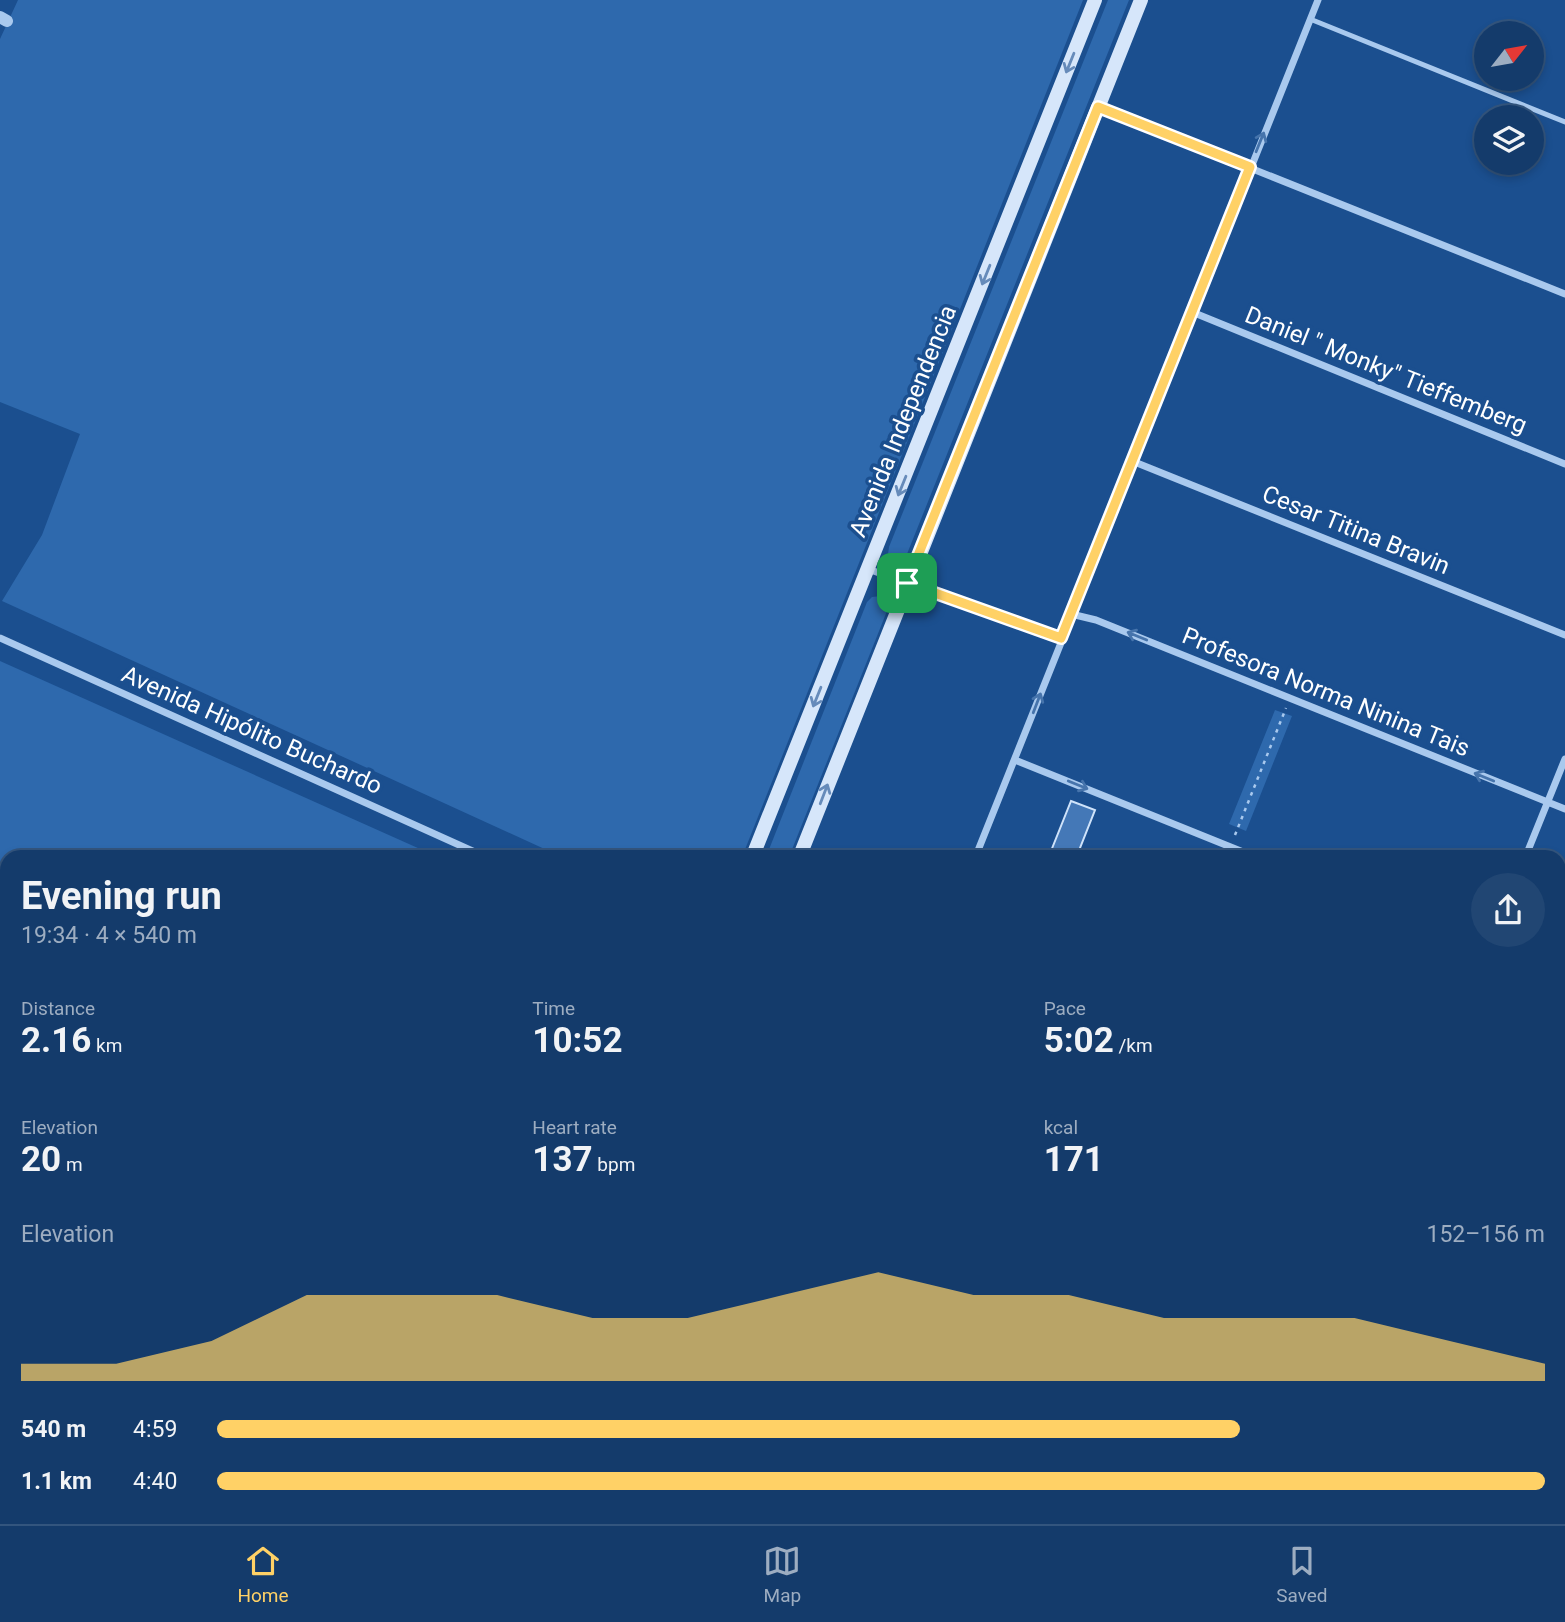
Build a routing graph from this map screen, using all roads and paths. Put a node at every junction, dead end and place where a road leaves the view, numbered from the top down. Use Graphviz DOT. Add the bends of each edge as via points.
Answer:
graph roads {
  1 [pos="1095,0"];
  2 [pos="1141,0"];
  3 [pos="1318,0"];
  4 [pos="1310,19"];
  5 [pos="1098,107"];
  6 [pos="1565,122"];
  7 [pos="1250,167"];
  8 [pos="1565,294"];
  9 [pos="1192,312"];
  10 [pos="1132,461"];
  11 [pos="1565,464"];
  12 [pos="868,569"];
  13 [pos="907,583"];
  14 [pos="1071,614"];
  15 [pos="1565,635"];
  16 [pos="0,638"];
  17 [pos="1061,638"];
  18 [pos="1290,698"];
  19 [pos="1565,759"];
  20 [pos="1015,760"];
  21 [pos="1548,803"];
  22 [pos="1565,809"];
  23 [pos="1230,846"];
  24 [pos="470,850"];
  25 [pos="755,850"];
  26 [pos="802,850"];
  27 [pos="978,850"];
  28 [pos="1239,850"];
  29 [pos="1528,850"];
  1 -- 12 [label="main road, Avenida Independencia, one-way"];
  2 -- 5 [label="main road"];
  3 -- 4 [label="street"];
  4 -- 6 [label="lane"];
  7 -- 4 [label="street, one-way"];
  5 -- 7 [label="street"];
  5 -- 13 [label="main road"];
  7 -- 8 [label="street"];
  7 -- 9 [label="street"];
  9 -- 10 [label="street"];
  9 -- 11 [label="street, Daniel \" Monky\" Tieffemberg"];
  10 -- 14 [label="street"];
  10 -- 15 [label="street, Cesar Titina Bravin"];
  12 -- 13 [label="street"];
  12 -- 25 [label="main road, Avenida Independencia, one-way"];
  13 -- 17 [label="street"];
  26 -- 13 [label="main road, one-way"];
  14 -- 17 [label="street"];
  18 -- 14 [label="street, Profesora Norma Ninina Tais, one-way"];
  16 -- 24 [label="street, Avenida Hipólito Buchardo"];
  20 -- 17 [label="street, one-way"];
  21 -- 18 [label="street, Profesora Norma Ninina Tais, one-way"];
  18 -- 23 [label="path"];
  19 -- 21 [label="street"];
  20 -- 23 [label="street, one-way"];
  20 -- 27 [label="street"];
  21 -- 22 [label="street, Profesora Norma Ninina Tais"];
  21 -- 29 [label="street"];
  23 -- 28 [label="street"];
}
